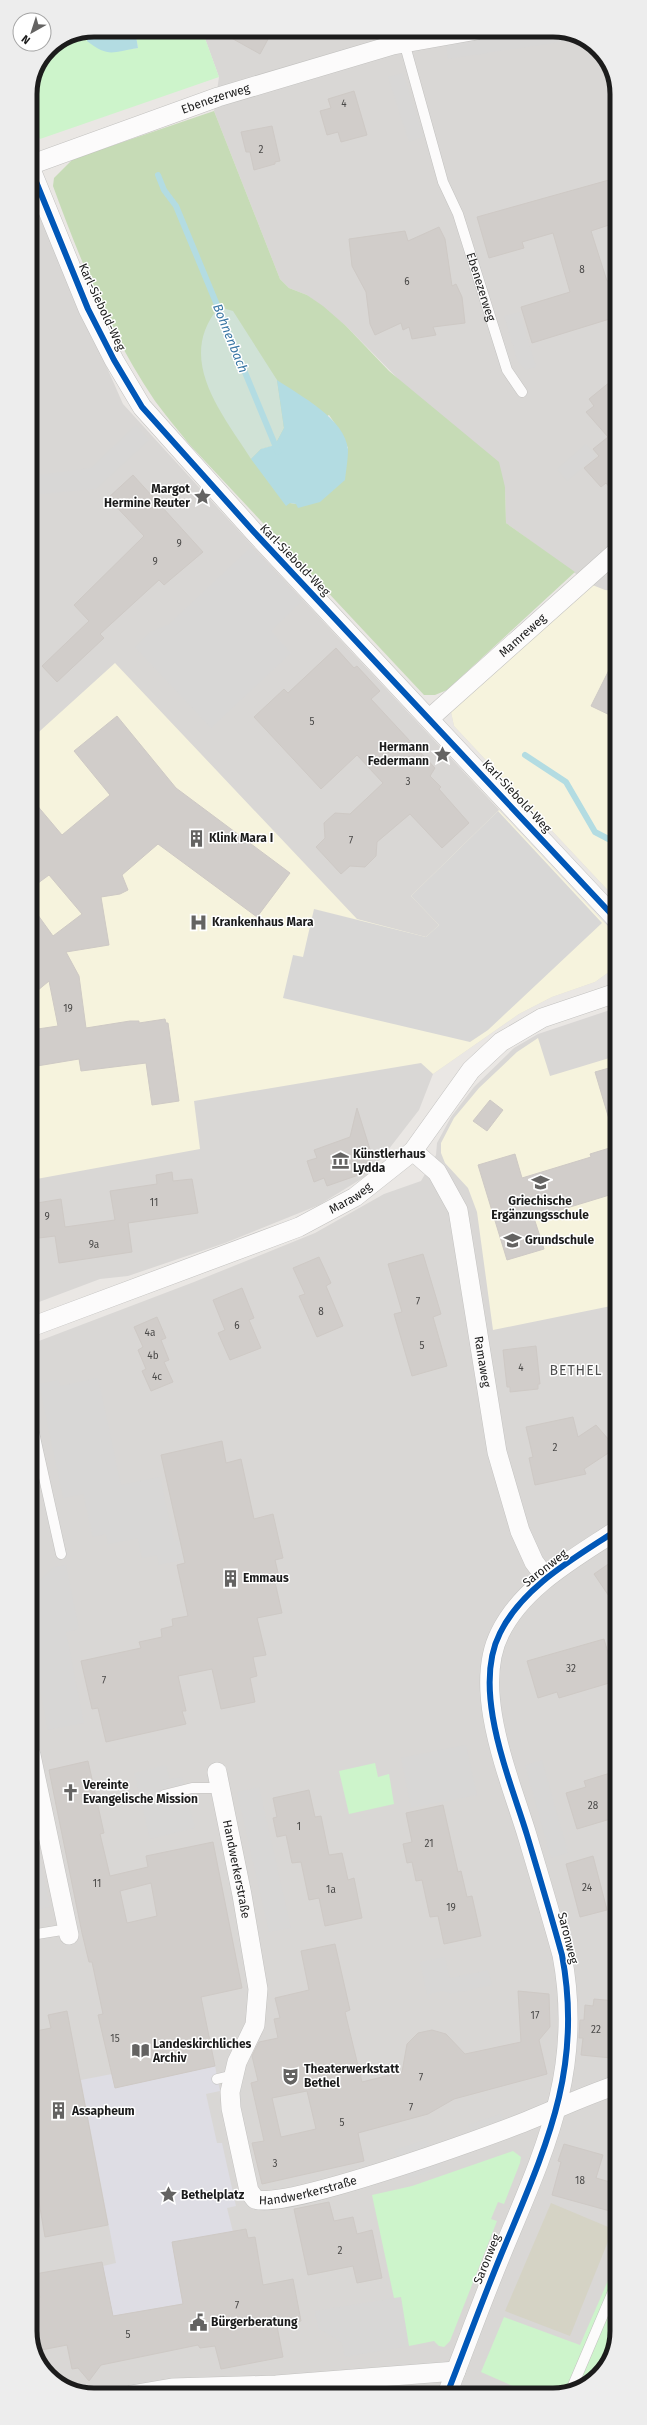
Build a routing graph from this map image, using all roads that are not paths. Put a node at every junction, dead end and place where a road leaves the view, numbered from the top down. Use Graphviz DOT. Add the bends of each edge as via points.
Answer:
graph roads {
  1 [pos="434,37"];
  2 [pos="404,42"];
  3 [pos="37,163"];
  4 [pos="37,183"];
  5 [pos="522,392"];
  6 [pos="610,557"];
  7 [pos="430,718"];
  8 [pos="610,913"];
  9 [pos="610,995"];
  10 [pos="413,1151"];
  11 [pos="37,1325"];
  12 [pos="37,1446"];
  13 [pos="610,1534"];
  14 [pos="61,1554"];
  15 [pos="546,1578"];
  16 [pos="218,1780"];
  17 [pos="37,1783"];
  18 [pos="164,1795"];
  19 [pos="69,1932"];
  20 [pos="37,1935"];
  21 [pos="610,2087"];
  22 [pos="558,2108"];
  23 [pos="610,2298"];
  24 [pos="456,2371"];
  25 [pos="573,2384"];
  26 [pos="172,2388"];
  27 [pos="449,2388"];
  1 -- 2 [label="street, Ebenezerweg"];
  2 -- 3 [label="street, Ebenezerweg" via="218,97"];
  2 -- 5 [label="lane, Ebenezerweg" via="443,182 458,214 507,370"];
  4 -- 7 [label="street, Karl-Siebold-Weg" via="88,309 142,407 254,532"];
  6 -- 7 [label="street, Mamreweg"];
  7 -- 8 [label="street, Karl-Siebold-Weg"];
  9 -- 10 [label="street, Maraweg" via="542,1018 501,1042 471,1070"];
  10 -- 11 [label="street, Maraweg" via="355,1196 299,1227"];
  10 -- 15 [label="street, Ramaweg" via="437,1172 458,1210 497,1452 520,1531 534,1562"];
  12 -- 14 [label="lane"];
  13 -- 15 [label="street, Saronweg"];
  15 -- 22 [label="street, Saronweg" via="522,1602 500,1632 492,1652 490,1670 495,1729 553,1920 567,1983 568,2034"];
  16 -- 18 [label="lane"];
  16 -- 22 [label="street, Handwerkerstraße" via="258,1989 255,2024 237,2062 226,2077 249,2191 254,2199 262,2202 320,2190 387,2170"];
  17 -- 19 [label="street"];
  19 -- 20 [label="lane"];
  21 -- 22 [label="street, Handwerkerstraße" via="576,2098"];
  22 -- 24 [label="street, Saronweg" via="549,2137 490,2280"];
  23 -- 25 [label="lane"];
  24 -- 26 [label="street" via="276,2385"];
  24 -- 27 [label="street, Saronweg"];
}
